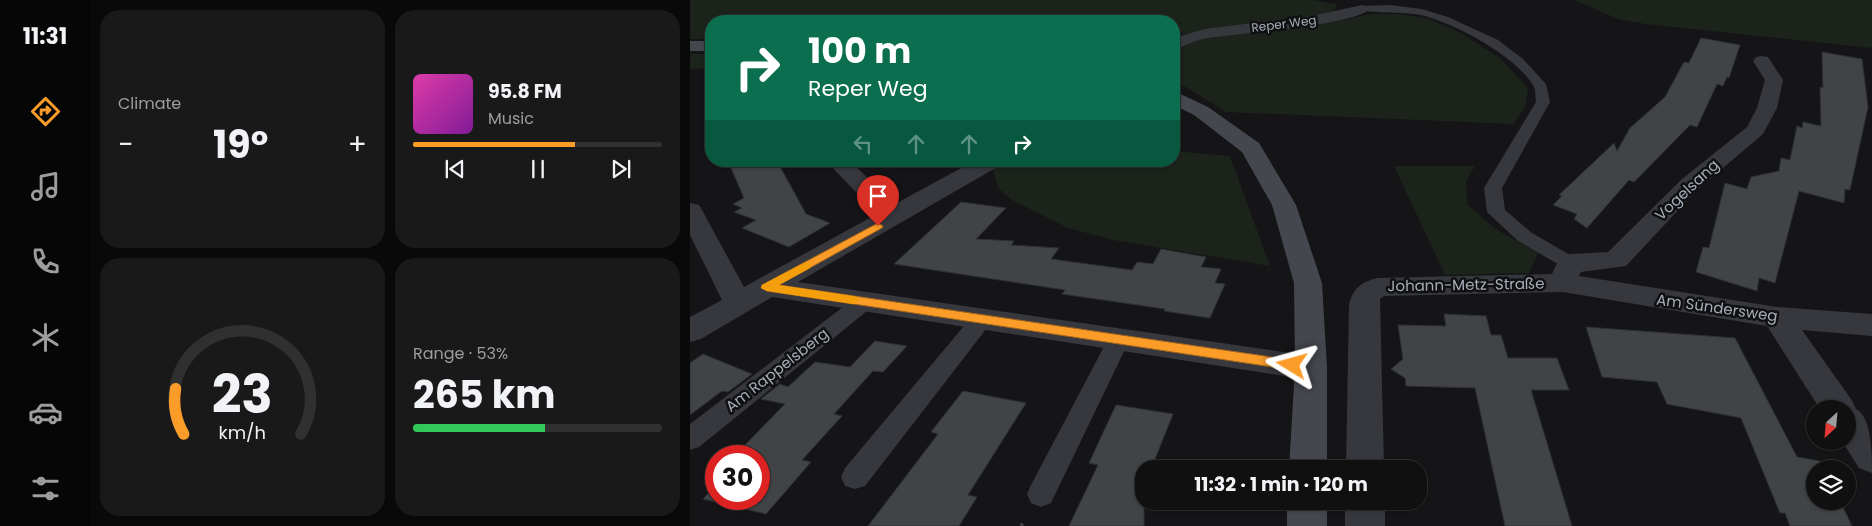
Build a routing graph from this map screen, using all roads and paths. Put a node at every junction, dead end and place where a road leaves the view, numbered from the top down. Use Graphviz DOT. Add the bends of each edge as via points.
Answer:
graph roads {
  1 [pos="1362,8"];
  2 [pos="1180,40"];
  3 [pos="690,46"];
  4 [pos="705,46"];
  5 [pos="1762,61"];
  6 [pos="1180,100"];
  7 [pos="843,167"];
  8 [pos="981,167"];
  9 [pos="690,210"];
  10 [pos="894,217"];
  11 [pos="1566,273"];
  12 [pos="767,288"];
  13 [pos="864,302"];
  14 [pos="738,304"];
  15 [pos="1778,317"];
  16 [pos="982,319"];
  17 [pos="1872,325"];
  18 [pos="690,331"];
  19 [pos="1120,340"];
  20 [pos="1311,368"];
  21 [pos="1833,400"];
  22 [pos="1856,433"];
  23 [pos="690,439"];
  24 [pos="1872,458"];
  25 [pos="1308,460"];
  26 [pos="1365,460"];
  27 [pos="855,477"];
  28 [pos="1041,494"];
  29 [pos="1307,510"];
  30 [pos="1365,510"];
  31 [pos="1307,526"];
  32 [pos="1365,526"];
  1 -- 2 [label="street, Reper Weg" via="1324,19 1205,34"];
  1 -- 11 [label="lane, Am Sündersweg" via="1422,12 1444,19 1494,43 1519,62 1541,87 1543,102 1493,188 1496,212"];
  3 -- 4 [label="main road"];
  5 -- 11 [label="street, Vogelsang" via="1774,80 1767,108 1756,130 1689,186 1616,260"];
  6 -- 20 [label="main road" via="1201,111 1251,148 1284,205 1308,283"];
  7 -- 10 [label="street"];
  8 -- 10 [label="street"];
  9 -- 14 [label="street"];
  10 -- 12 [label="street"];
  11 -- 15 [label="street, Am Sündersweg"];
  11 -- 26 [label="street, Johann-Metz-Straße" via="1378,287 1366,294"];
  12 -- 13 [label="street"];
  12 -- 14 [label="street"];
  13 -- 16 [label="street"];
  13 -- 23 [label="lane, Am Rappelsberg"];
  14 -- 18 [label="street"];
  15 -- 17 [label="street, Am Sündersweg"];
  15 -- 21 [label="street"];
  16 -- 19 [label="street"];
  16 -- 27 [label="lane"];
  19 -- 20 [label="street"];
  19 -- 28 [label="lane"];
  20 -- 25 [label="main road"];
  22 -- 24 [label="street"];
  29 -- 31 [label="main road"];
  30 -- 32 [label="street"];
}
